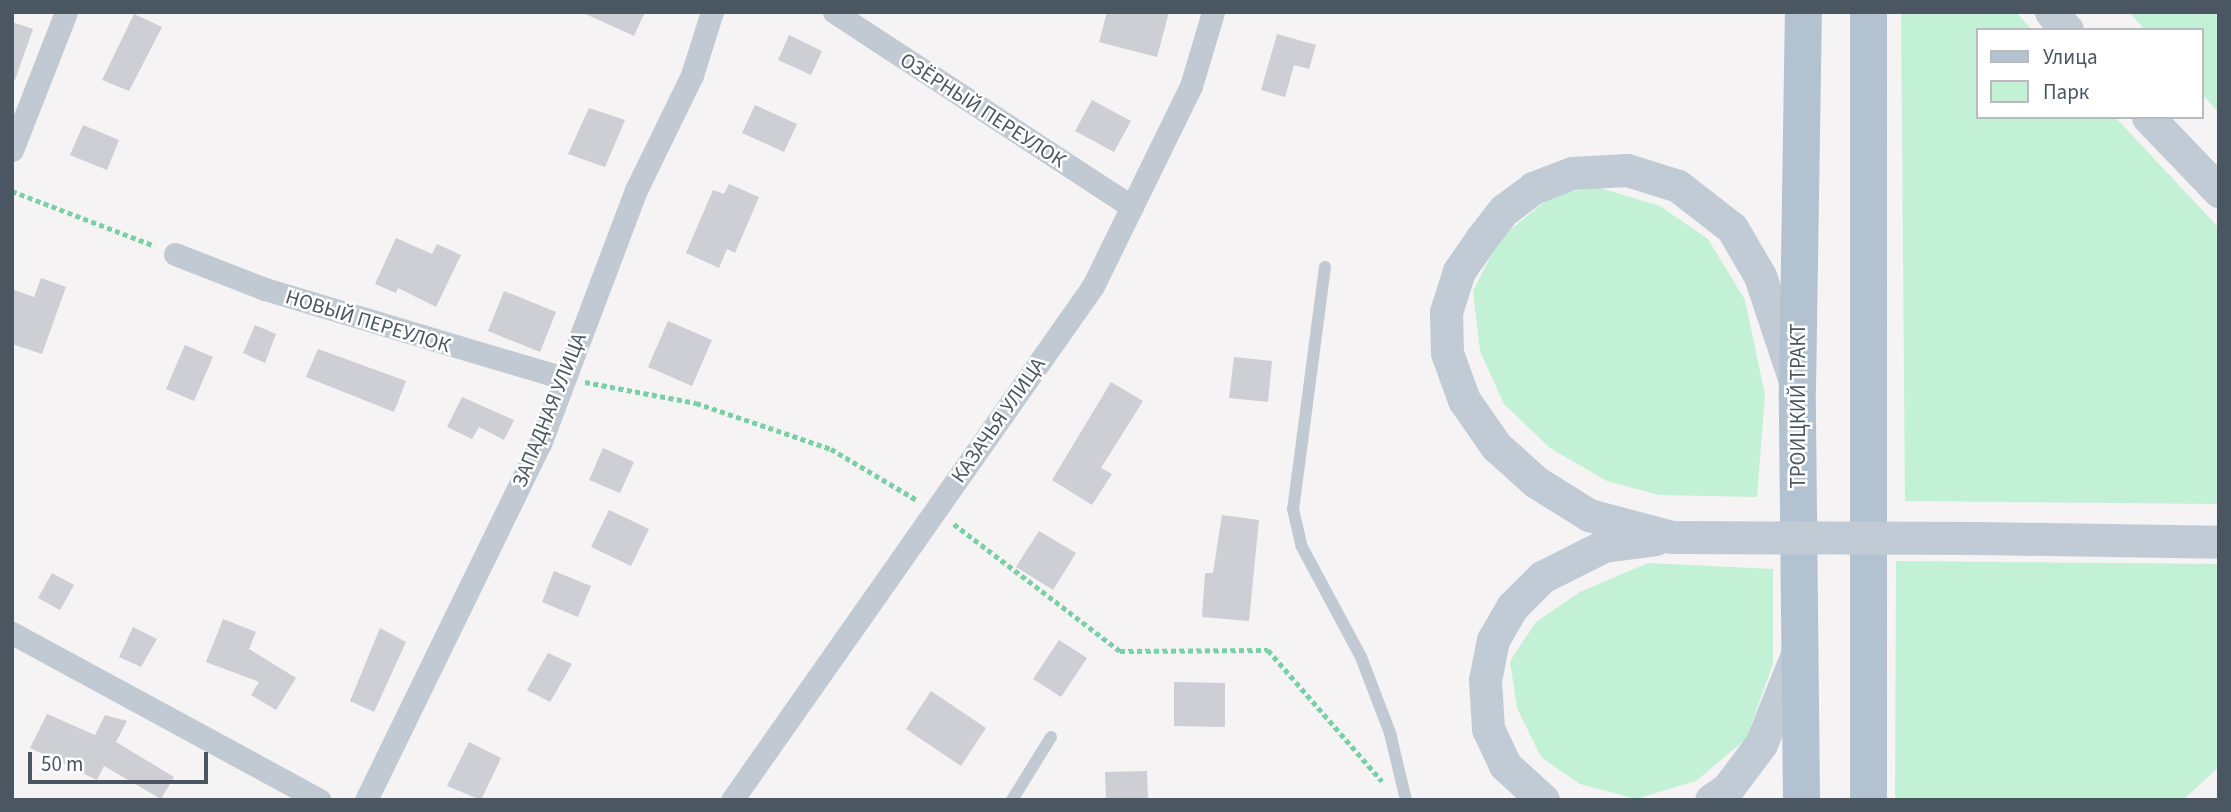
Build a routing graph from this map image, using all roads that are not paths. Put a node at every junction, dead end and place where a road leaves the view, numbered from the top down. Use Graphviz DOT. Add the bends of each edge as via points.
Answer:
graph roads {
  1 [pos="66,12"];
  2 [pos="712,12"];
  3 [pos="834,12"];
  4 [pos="1213,12"];
  5 [pos="1803,12"];
  6 [pos="1868,12"];
  7 [pos="2051,12"];
  8 [pos="2065,28"];
  9 [pos="2150,119"];
  10 [pos="12,150"];
  11 [pos="2219,191"];
  12 [pos="1132,207"];
  13 [pos="175,254"];
  14 [pos="1325,267"];
  15 [pos="564,378"];
  16 [pos="1797,388"];
  17 [pos="1672,537"];
  18 [pos="2219,542"];
  19 [pos="12,633"];
  20 [pos="1800,646"];
  21 [pos="1051,737"];
  22 [pos="1799,798"];
  23 [pos="320,800"];
  24 [pos="366,800"];
  25 [pos="732,800"];
  26 [pos="1012,800"];
  27 [pos="1406,800"];
  28 [pos="1543,800"];
  29 [pos="1711,800"];
  30 [pos="1868,800"];
  1 -- 10 [label="street"];
  2 -- 15 [label="street, ЗАПАДНАЯ УЛИЦА" via="692,75 636,190"];
  3 -- 12 [label="street, ОЗЁРНЫЙ ПЕРЕУЛОК"];
  4 -- 12 [label="street, КАЗАЧЬЯ УЛИЦА" via="1191,86"];
  5 -- 16 [label="main road, ТРОИЦКИЙ ТРАКТ"];
  6 -- 30 [label="main road"];
  7 -- 8 [label="main road"];
  9 -- 11 [label="main road"];
  12 -- 25 [label="street, КАЗАЧЬЯ УЛИЦА" via="1093,286"];
  13 -- 15 [label="street, НОВЫЙ ПЕРЕУЛОК" via="265,289"];
  14 -- 27 [label="lane" via="1293,509 1302,547 1361,657 1390,733"];
  15 -- 24 [label="street, ЗАПАДНАЯ УЛИЦА" via="540,444"];
  16 -- 17 [label="main road" via="1760,276 1732,228 1678,186 1627,170 1572,173 1533,188 1504,210 1459,271 1446,312 1447,354 1464,400 1496,446 1536,482 1589,515"];
  16 -- 20 [label="main road, ТРОИЦКИЙ ТРАКТ"];
  17 -- 18 [label="main road, bridge"];
  17 -- 28 [label="main road" via="1604,546 1542,577 1513,606 1493,640 1485,680 1488,729 1505,765"];
  19 -- 23 [label="street"];
  20 -- 22 [label="main road, ТРОИЦКИЙ ТРАКТ"];
  20 -- 29 [label="main road" via="1761,744 1728,788"];
  21 -- 26 [label="lane"];
}
